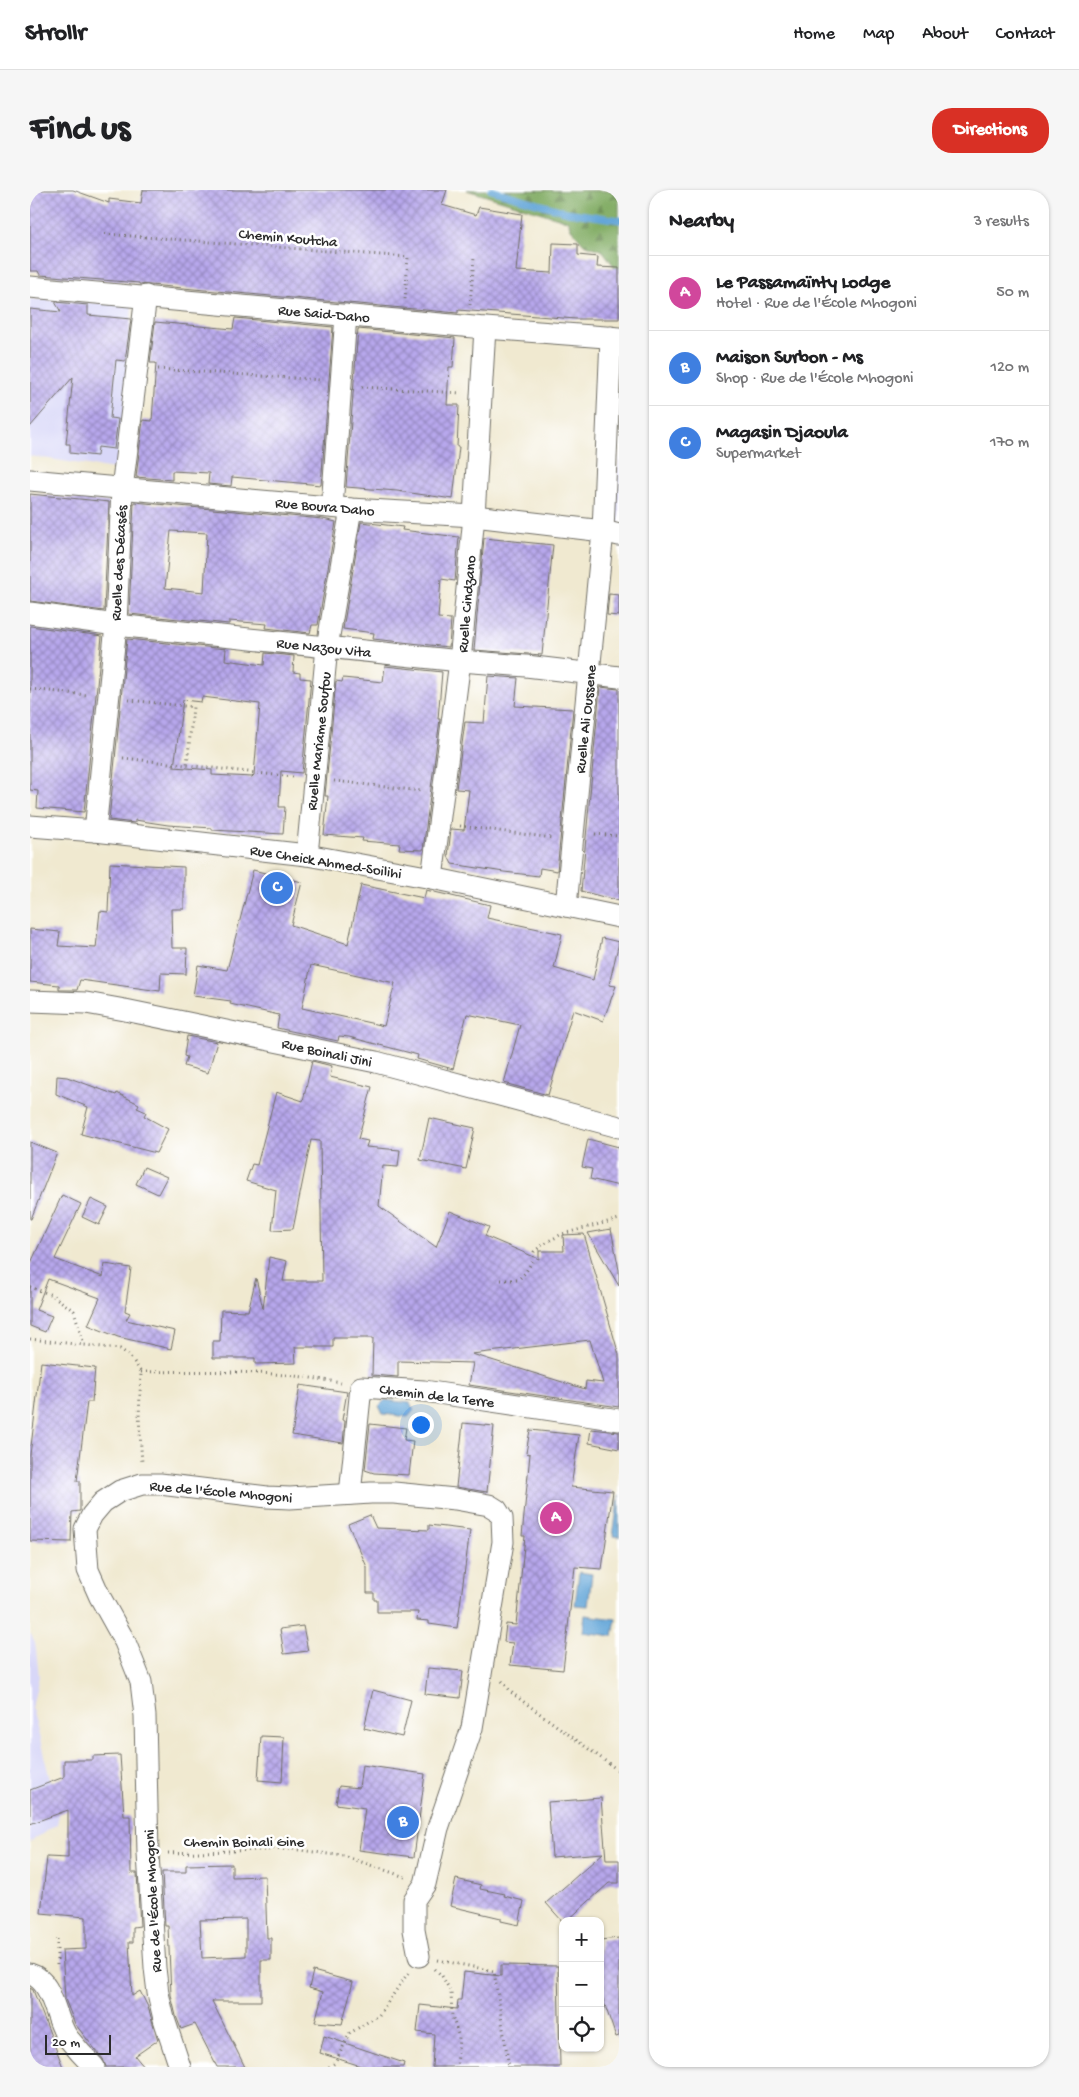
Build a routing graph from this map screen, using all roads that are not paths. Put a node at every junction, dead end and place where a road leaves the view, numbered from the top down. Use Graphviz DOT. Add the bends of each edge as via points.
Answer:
graph roads {
  1 [pos="30,287"];
  2 [pos="146,296"];
  3 [pos="346,315"];
  4 [pos="477,327"];
  5 [pos="615,337"];
  6 [pos="30,480"];
  7 [pos="122,489"];
  8 [pos="342,508"];
  9 [pos="474,516"];
  10 [pos="611,533"];
  11 [pos="30,613"];
  12 [pos="116,625"];
  13 [pos="327,648"];
  14 [pos="460,662"];
  15 [pos="589,674"];
  16 [pos="619,678"];
  17 [pos="30,826"];
  18 [pos="95,831"];
  19 [pos="307,855"];
  20 [pos="432,878"];
  21 [pos="566,906"];
  22 [pos="619,917"];
  23 [pos="30,1001"];
  24 [pos="619,1127"];
  25 [pos="619,1420"];
  26 [pos="350,1494"];
  27 [pos="419,1956"];
  28 [pos="30,1974"];
  29 [pos="94,2067"];
  30 [pos="180,2067"];
  1 -- 2 [label="street, Rue Said-Daho"];
  2 -- 3 [label="street, Rue Said-Daho"];
  2 -- 7 [label="street, Ruelle des Décasés"];
  3 -- 4 [label="street, Rue Said-Daho"];
  3 -- 8 [label="street, Ruelle Mariame Soufou" via="342,382"];
  4 -- 5 [label="street, Rue Said-Daho"];
  4 -- 9 [label="street, Ruelle Cindzano" via="481,394"];
  5 -- 10 [label="street, Ruelle Ali Oussene"];
  6 -- 7 [label="street, Rue Boura Daho"];
  7 -- 8 [label="street, Rue Boura Daho"];
  7 -- 12 [label="street, Ruelle des Décasés"];
  8 -- 9 [label="street, Rue Boura Daho"];
  8 -- 13 [label="street, Ruelle Mariame Soufou"];
  9 -- 10 [label="street, Rue Boura Daho"];
  9 -- 14 [label="street, Ruelle Cindzano"];
  10 -- 15 [label="street, Ruelle Ali Oussene"];
  11 -- 12 [label="street, Rue Nazou Vita"];
  12 -- 13 [label="street, Rue Nazou Vita"];
  12 -- 18 [label="street, Ruelle des Décasés"];
  13 -- 14 [label="street, Rue Nazou Vita"];
  13 -- 19 [label="street, Ruelle Mariame Soufou"];
  14 -- 15 [label="street, Rue Nazou Vita"];
  14 -- 20 [label="street, Ruelle Cindzano"];
  15 -- 16 [label="street, Rue Nazou Vita"];
  15 -- 21 [label="street, Ruelle Ali Oussene"];
  17 -- 18 [label="street, Rue Cheick Ahmed-Soilihi"];
  18 -- 19 [label="street, Rue Cheick Ahmed-Soilihi"];
  19 -- 20 [label="street, Rue Cheick Ahmed-Soilihi"];
  20 -- 21 [label="street, Rue Cheick Ahmed-Soilihi"];
  21 -- 22 [label="street, Rue Cheick Ahmed-Soilihi"];
  23 -- 24 [label="street, Rue Boinali Jini" via="86,1003 376,1062"];
  25 -- 26 [label="street, Chemin de la Terre" via="424,1391 361,1387"];
  26 -- 27 [label="street, Rue de l'École Mhogoni" via="394,1493 455,1499 489,1505 502,1518 503,1542 472,1728 438,1828 425,1884 414,1900 414,1930"];
  26 -- 30 [label="street, Rue de l'École Mhogoni" via="267,1497 142,1484 120,1491 102,1502 85,1529 88,1570 125,1642 141,1682 155,1968 158,1993"];
  28 -- 29 [label="street" via="45,1984 59,2023"];
}
